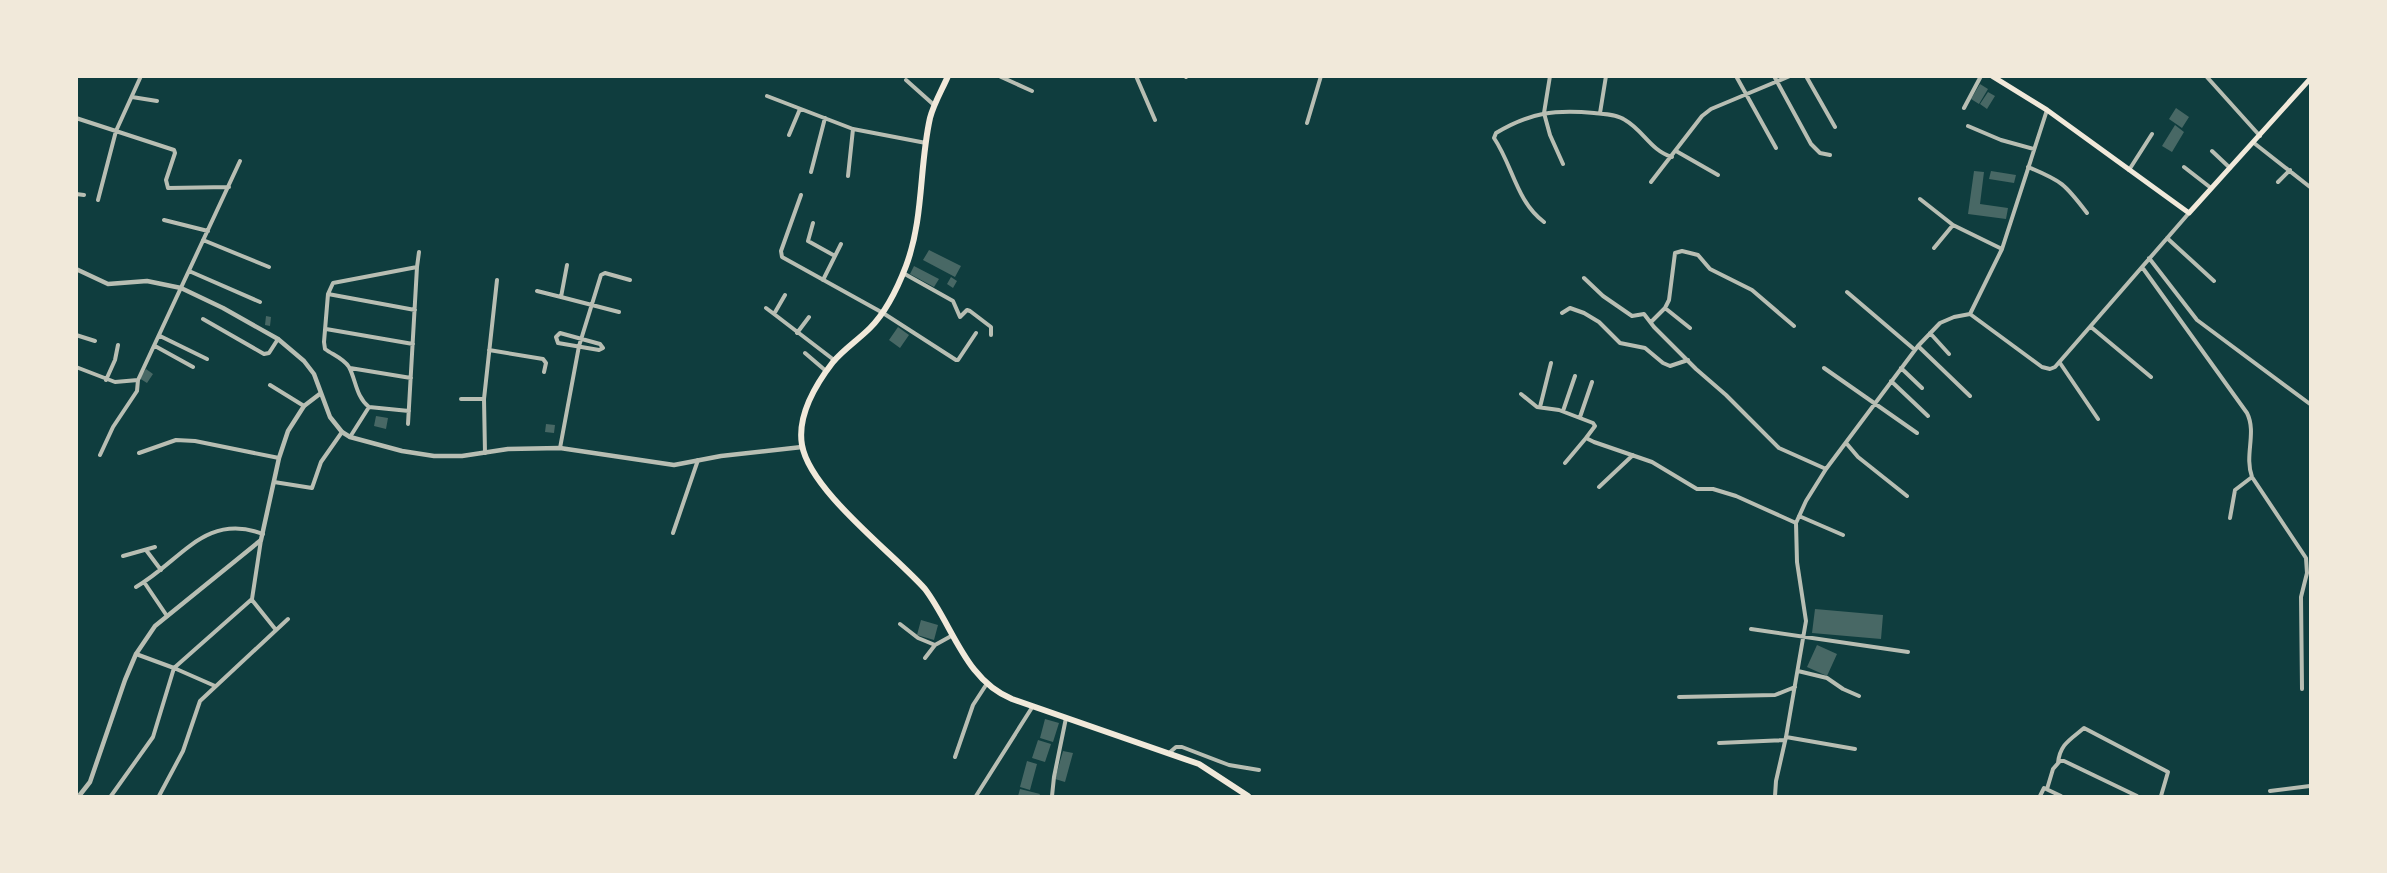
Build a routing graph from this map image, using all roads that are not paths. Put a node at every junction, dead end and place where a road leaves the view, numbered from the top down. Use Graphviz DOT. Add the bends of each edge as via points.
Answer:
graph roads {
  1 [pos="141,76"];
  2 [pos="948,76"];
  3 [pos="999,76"];
  4 [pos="1136,76"];
  5 [pos="1321,76"];
  6 [pos="1550,76"];
  7 [pos="1606,76"];
  8 [pos="1736,76"];
  9 [pos="1774,76"];
  10 [pos="1790,76"];
  11 [pos="1806,76"];
  12 [pos="1981,76"];
  13 [pos="1992,76"];
  14 [pos="2206,76"];
  15 [pos="2310,79"];
  16 [pos="906,80"];
  17 [pos="1777,82"];
  18 [pos="1032,91"];
  19 [pos="1746,95"];
  20 [pos="767,96"];
  21 [pos="132,97"];
  22 [pos="157,101"];
  23 [pos="934,105"];
  24 [pos="1964,108"];
  25 [pos="800,109"];
  26 [pos="2047,110"];
  27 [pos="1544,113"];
  28 [pos="1600,113"];
  29 [pos="76,118"];
  30 [pos="825,118"];
  31 [pos="1155,120"];
  32 [pos="1307,123"];
  33 [pos="1968,126"];
  34 [pos="1835,127"];
  35 [pos="853,129"];
  36 [pos="116,131"];
  37 [pos="2152,134"];
  38 [pos="789,135"];
  39 [pos="2260,136"];
  40 [pos="926,143"];
  41 [pos="2254,143"];
  42 [pos="1776,148"];
  43 [pos="2034,149"];
  44 [pos="1676,151"];
  45 [pos="2212,151"];
  46 [pos="1830,155"];
  47 [pos="1672,157"];
  48 [pos="240,161"];
  49 [pos="1563,164"];
  50 [pos="2028,167"];
  51 [pos="2184,167"];
  52 [pos="2230,168"];
  53 [pos="2129,170"];
  54 [pos="2290,170"];
  55 [pos="811,172"];
  56 [pos="1718,175"];
  57 [pos="848,176"];
  58 [pos="1651,182"];
  59 [pos="2278,182"];
  60 [pos="229,187"];
  61 [pos="2310,187"];
  62 [pos="2211,188"];
  63 [pos="76,194"];
  64 [pos="84,195"];
  65 [pos="801,195"];
  66 [pos="1920,199"];
  67 [pos="98,200"];
  68 [pos="2087,213"];
  69 [pos="2189,213"];
  70 [pos="164,220"];
  71 [pos="1544,222"];
  72 [pos="813,223"];
  73 [pos="1953,225"];
  74 [pos="208,231"];
  75 [pos="2167,238"];
  76 [pos="203,240"];
  77 [pos="841,244"];
  78 [pos="1934,248"];
  79 [pos="2002,249"];
  80 [pos="419,252"];
  81 [pos="835,256"];
  82 [pos="2149,258"];
  83 [pos="567,265"];
  84 [pos="269,267"];
  85 [pos="417,267"];
  86 [pos="2142,267"];
  87 [pos="76,269"];
  88 [pos="189,271"];
  89 [pos="903,273"];
  90 [pos="1584,278"];
  91 [pos="497,280"];
  92 [pos="630,280"];
  93 [pos="823,280"];
  94 [pos="2214,281"];
  95 [pos="181,288"];
  96 [pos="537,291"];
  97 [pos="1848,292"];
  98 [pos="328,294"];
  99 [pos="785,295"];
  100 [pos="561,297"];
  101 [pos="260,302"];
  102 [pos="592,305"];
  103 [pos="766,308"];
  104 [pos="1665,308"];
  105 [pos="415,310"];
  106 [pos="619,312"];
  107 [pos="883,313"];
  108 [pos="1562,313"];
  109 [pos="774,314"];
  110 [pos="1970,314"];
  111 [pos="809,317"];
  112 [pos="203,319"];
  113 [pos="1651,322"];
  114 [pos="1794,326"];
  115 [pos="2091,327"];
  116 [pos="1690,328"];
  117 [pos="326,329"];
  118 [pos="797,333"];
  119 [pos="976,333"];
  120 [pos="1930,333"];
  121 [pos="76,335"];
  122 [pos="991,335"];
  123 [pos="160,336"];
  124 [pos="279,339"];
  125 [pos="581,339"];
  126 [pos="94,341"];
  127 [pos="413,344"];
  128 [pos="118,345"];
  129 [pos="155,346"];
  130 [pos="579,346"];
  131 [pos="1916,348"];
  132 [pos="489,350"];
  133 [pos="805,353"];
  134 [pos="1949,354"];
  135 [pos="207,359"];
  136 [pos="834,360"];
  137 [pos="1688,360"];
  138 [pos="1551,363"];
  139 [pos="2060,363"];
  140 [pos="76,367"];
  141 [pos="193,367"];
  142 [pos="349,368"];
  143 [pos="1824,368"];
  144 [pos="1901,368"];
  145 [pos="826,371"];
  146 [pos="544,372"];
  147 [pos="1575,376"];
  148 [pos="2151,377"];
  149 [pos="411,378"];
  150 [pos="106,380"];
  151 [pos="138,380"];
  152 [pos="1891,381"];
  153 [pos="1592,382"];
  154 [pos="270,385"];
  155 [pos="1922,388"];
  156 [pos="321,393"];
  157 [pos="1521,394"];
  158 [pos="1970,396"];
  159 [pos="461,399"];
  160 [pos="484,399"];
  161 [pos="1874,404"];
  162 [pos="2310,404"];
  163 [pos="304,406"];
  164 [pos="369,406"];
  165 [pos="1540,407"];
  166 [pos="409,411"];
  167 [pos="1563,411"];
  168 [pos="1928,416"];
  169 [pos="1580,417"];
  170 [pos="2098,419"];
  171 [pos="408,424"];
  172 [pos="342,432"];
  173 [pos="1917,433"];
  174 [pos="350,437"];
  175 [pos="1586,438"];
  176 [pos="1847,444"];
  177 [pos="802,447"];
  178 [pos="560,448"];
  179 [pos="138,453"];
  180 [pos="485,453"];
  181 [pos="100,455"];
  182 [pos="1633,455"];
  183 [pos="279,458"];
  184 [pos="699,459"];
  185 [pos="1564,463"];
  186 [pos="1826,469"];
  187 [pos="2252,477"];
  188 [pos="274,482"];
  189 [pos="1599,487"];
  190 [pos="1906,496"];
  191 [pos="1799,516"];
  192 [pos="2230,518"];
  193 [pos="1796,523"];
  194 [pos="673,533"];
  195 [pos="263,534"];
  196 [pos="1843,535"];
  197 [pos="261,540"];
  198 [pos="155,547"];
  199 [pos="146,550"];
  200 [pos="123,556"];
  201 [pos="161,570"];
  202 [pos="144,582"];
  203 [pos="136,587"];
  204 [pos="252,599"];
  205 [pos="167,616"];
  206 [pos="288,619"];
  207 [pos="900,624"];
  208 [pos="1751,629"];
  209 [pos="276,630"];
  210 [pos="953,635"];
  211 [pos="1804,636"];
  212 [pos="935,645"];
  213 [pos="1908,652"];
  214 [pos="136,654"];
  215 [pos="926,658"];
  216 [pos="174,668"];
  217 [pos="1798,671"];
  218 [pos="986,685"];
  219 [pos="215,686"];
  220 [pos="1795,687"];
  221 [pos="2302,689"];
  222 [pos="1859,696"];
  223 [pos="1679,697"];
  224 [pos="1033,706"];
  225 [pos="1066,717"];
  226 [pos="1786,739"];
  227 [pos="1719,743"];
  228 [pos="1855,749"];
  229 [pos="1169,753"];
  230 [pos="956,757"];
  231 [pos="2058,763"];
  232 [pos="1259,770"];
  233 [pos="2310,786"];
  234 [pos="2048,789"];
  235 [pos="2270,791"];
  236 [pos="79,796"];
  237 [pos="111,796"];
  238 [pos="159,796"];
  239 [pos="976,796"];
  240 [pos="1052,796"];
  241 [pos="1248,796"];
  242 [pos="1775,796"];
  243 [pos="2040,796"];
  244 [pos="2061,796"];
  245 [pos="2137,796"];
  246 [pos="2161,796"];
  1 -- 21 [label="street"];
  2 -- 23 [label="highway"];
  3 -- 18 [label="street"];
  4 -- 31 [label="street"];
  5 -- 32 [label="street"];
  6 -- 27 [label="street"];
  7 -- 28 [label="street"];
  8 -- 19 [label="street"];
  9 -- 17 [label="street"];
  10 -- 17 [label="street"];
  11 -- 34 [label="street"];
  12 -- 24 [label="street"];
  13 -- 26 [label="main road"];
  14 -- 39 [label="street"];
  15 -- 39 [label="main road"];
  16 -- 23 [label="street"];
  17 -- 19 [label="street"];
  17 -- 46 [label="street" via="1811,144 1820,153"];
  19 -- 42 [label="street"];
  19 -- 44 [label="street" via="1702,116"];
  20 -- 25 [label="street"];
  21 -- 22 [label="street"];
  21 -- 36 [label="street"];
  23 -- 40 [label="highway"];
  25 -- 30 [label="street"];
  25 -- 38 [label="street"];
  26 -- 43 [label="street"];
  26 -- 53 [label="main road"];
  27 -- 28 [label="street"];
  27 -- 49 [label="street"];
  27 -- 71 [label="street" via="1517,120 1496,132 1494,138 1521,196"];
  28 -- 47 [label="street" via="1625,119 1659,151"];
  29 -- 36 [label="street"];
  30 -- 35 [label="street"];
  30 -- 55 [label="street"];
  33 -- 43 [label="street"];
  35 -- 40 [label="street"];
  35 -- 57 [label="street"];
  36 -- 60 [label="street" via="174,150 166,180 168,188"];
  36 -- 67 [label="street"];
  37 -- 53 [label="street"];
  39 -- 41 [label="main road"];
  40 -- 89 [label="highway" via="920,214"];
  41 -- 52 [label="main road"];
  41 -- 54 [label="street"];
  43 -- 50 [label="street"];
  44 -- 47 [label="street"];
  44 -- 56 [label="street"];
  45 -- 52 [label="street"];
  47 -- 58 [label="street"];
  48 -- 60 [label="street"];
  50 -- 68 [label="street" via="2058,179"];
  50 -- 79 [label="street"];
  51 -- 62 [label="street"];
  52 -- 62 [label="main road"];
  53 -- 69 [label="main road"];
  54 -- 59 [label="street"];
  54 -- 61 [label="street"];
  60 -- 74 [label="street"];
  62 -- 69 [label="main road"];
  63 -- 64 [label="street"];
  65 -- 93 [label="street" via="780,255"];
  66 -- 73 [label="street"];
  69 -- 75 [label="street"];
  70 -- 74 [label="street"];
  72 -- 81 [label="street" via="808,242"];
  73 -- 78 [label="street"];
  73 -- 79 [label="street"];
  74 -- 76 [label="street"];
  75 -- 82 [label="street"];
  75 -- 94 [label="street"];
  76 -- 84 [label="street"];
  76 -- 88 [label="street"];
  77 -- 81 [label="street"];
  79 -- 110 [label="street"];
  80 -- 85 [label="street"];
  81 -- 93 [label="street"];
  82 -- 86 [label="street"];
  82 -- 162 [label="street" via="2197,320"];
  83 -- 100 [label="street"];
  85 -- 98 [label="street" via="335,283"];
  85 -- 105 [label="street"];
  86 -- 115 [label="street"];
  86 -- 187 [label="street" via="2247,413 2252,426 2248,461"];
  87 -- 95 [label="street" via="108,284 147,281"];
  88 -- 95 [label="street"];
  88 -- 101 [label="street"];
  89 -- 107 [label="highway"];
  89 -- 122 [label="street" via="953,301 960,317 968,310 974,313 992,327"];
  90 -- 113 [label="street" via="1625,311 1634,316 1642,313"];
  91 -- 132 [label="street"];
  92 -- 102 [label="street" via="602,274"];
  93 -- 107 [label="street"];
  95 -- 123 [label="street"];
  95 -- 124 [label="street"];
  96 -- 100 [label="street"];
  97 -- 131 [label="street"];
  98 -- 105 [label="street"];
  98 -- 117 [label="street"];
  99 -- 109 [label="street"];
  100 -- 102 [label="street"];
  102 -- 106 [label="street"];
  102 -- 125 [label="street"];
  103 -- 109 [label="street"];
  104 -- 113 [label="street"];
  104 -- 114 [label="street" via="1675,254 1682,251 1698,255 1710,269 1752,290"];
  104 -- 116 [label="street"];
  105 -- 127 [label="street"];
  107 -- 119 [label="street" via="958,361"];
  107 -- 136 [label="highway"];
  108 -- 137 [label="street" via="1570,308 1591,316 1620,343 1645,348 1670,366"];
  109 -- 118 [label="street"];
  110 -- 120 [label="street" via="1940,323"];
  110 -- 139 [label="street" via="2042,368 2050,369"];
  111 -- 118 [label="street"];
  112 -- 124 [label="street" via="264,354"];
  113 -- 137 [label="street"];
  115 -- 139 [label="street"];
  115 -- 148 [label="street"];
  117 -- 127 [label="street"];
  117 -- 142 [label="street" via="325,349"];
  118 -- 136 [label="street"];
  120 -- 131 [label="street"];
  120 -- 134 [label="street"];
  121 -- 126 [label="street"];
  123 -- 129 [label="street"];
  123 -- 135 [label="street"];
  124 -- 156 [label="street" via="310,367"];
  125 -- 130 [label="street"];
  125 -- 130 [label="street" via="603,348"];
  125 -- 130 [label="street" via="560,333 556,337 558,343"];
  127 -- 149 [label="street"];
  128 -- 150 [label="street"];
  129 -- 141 [label="street"];
  129 -- 151 [label="street"];
  130 -- 178 [label="street"];
  131 -- 144 [label="street"];
  131 -- 158 [label="street"];
  132 -- 146 [label="street" via="543,359"];
  132 -- 160 [label="street"];
  133 -- 145 [label="street"];
  136 -- 145 [label="highway"];
  137 -- 186 [label="street" via="1779,448"];
  138 -- 165 [label="street"];
  139 -- 170 [label="street"];
  140 -- 150 [label="street"];
  142 -- 149 [label="street"];
  142 -- 164 [label="street"];
  143 -- 161 [label="street"];
  144 -- 152 [label="street"];
  144 -- 155 [label="street"];
  145 -- 177 [label="highway" via="805,412"];
  147 -- 167 [label="street"];
  149 -- 166 [label="street"];
  150 -- 151 [label="street"];
  151 -- 181 [label="street" via="137,391"];
  152 -- 161 [label="street"];
  152 -- 168 [label="street"];
  153 -- 169 [label="street"];
  154 -- 163 [label="street"];
  156 -- 163 [label="street"];
  156 -- 172 [label="street" via="330,417"];
  157 -- 165 [label="street"];
  159 -- 160 [label="street"];
  160 -- 180 [label="street"];
  161 -- 173 [label="street"];
  161 -- 176 [label="street"];
  163 -- 183 [label="street" via="288,431"];
  164 -- 166 [label="street"];
  164 -- 174 [label="street"];
  165 -- 167 [label="street"];
  166 -- 171 [label="street"];
  167 -- 169 [label="street"];
  169 -- 175 [label="street" via="1595,425"];
  172 -- 174 [label="street"];
  172 -- 188 [label="street" via="321,462 312,488"];
  174 -- 180 [label="street" via="434,456"];
  175 -- 182 [label="street"];
  175 -- 185 [label="street"];
  176 -- 186 [label="street"];
  176 -- 190 [label="street"];
  177 -- 184 [label="street"];
  177 -- 210 [label="highway" via="819,480 925,589"];
  178 -- 180 [label="street" via="508,448"];
  178 -- 184 [label="street" via="668,465"];
  179 -- 183 [label="street" via="176,440"];
  182 -- 189 [label="street"];
  182 -- 193 [label="street" via="1697,489 1736,496"];
  183 -- 188 [label="street"];
  184 -- 194 [label="street"];
  186 -- 191 [label="street"];
  187 -- 192 [label="street" via="2235,490"];
  187 -- 221 [label="street" via="2307,558 2301,597"];
  188 -- 195 [label="street"];
  191 -- 193 [label="street"];
  191 -- 196 [label="street"];
  193 -- 211 [label="street" via="1797,562 1806,613"];
  195 -- 197 [label="street"];
  195 -- 201 [label="street" via="220,528 203,536"];
  197 -- 204 [label="street"];
  197 -- 205 [label="street"];
  198 -- 199 [label="street"];
  199 -- 200 [label="street"];
  199 -- 201 [label="street"];
  201 -- 202 [label="street"];
  202 -- 203 [label="street"];
  202 -- 205 [label="street"];
  204 -- 209 [label="street"];
  204 -- 216 [label="street"];
  205 -- 214 [label="street" via="152,628"];
  206 -- 209 [label="street"];
  207 -- 212 [label="street"];
  208 -- 211 [label="street"];
  209 -- 219 [label="street"];
  210 -- 212 [label="street"];
  210 -- 218 [label="highway"];
  211 -- 213 [label="street"];
  211 -- 217 [label="street"];
  212 -- 215 [label="street"];
  214 -- 216 [label="street"];
  214 -- 236 [label="street" via="90,782"];
  216 -- 219 [label="street"];
  216 -- 237 [label="street" via="153,736"];
  217 -- 220 [label="street"];
  217 -- 222 [label="street" via="1827,678"];
  218 -- 224 [label="highway"];
  218 -- 230 [label="street" via="973,705"];
  219 -- 238 [label="street" via="200,701 183,751"];
  220 -- 223 [label="street" via="1775,695"];
  220 -- 226 [label="street"];
  224 -- 225 [label="highway"];
  224 -- 239 [label="street"];
  225 -- 229 [label="highway"];
  225 -- 240 [label="street"];
  226 -- 227 [label="street"];
  226 -- 228 [label="street"];
  226 -- 242 [label="street"];
  229 -- 232 [label="street" via="1182,747 1229,765"];
  229 -- 241 [label="highway" via="1212,771"];
  231 -- 234 [label="street"];
  231 -- 245 [label="street" via="2064,761"];
  231 -- 246 [label="street" via="2064,742 2084,728 2168,772"];
  233 -- 235 [label="street"];
  234 -- 243 [label="street" via="2043,789"];
  234 -- 244 [label="street"];
}
